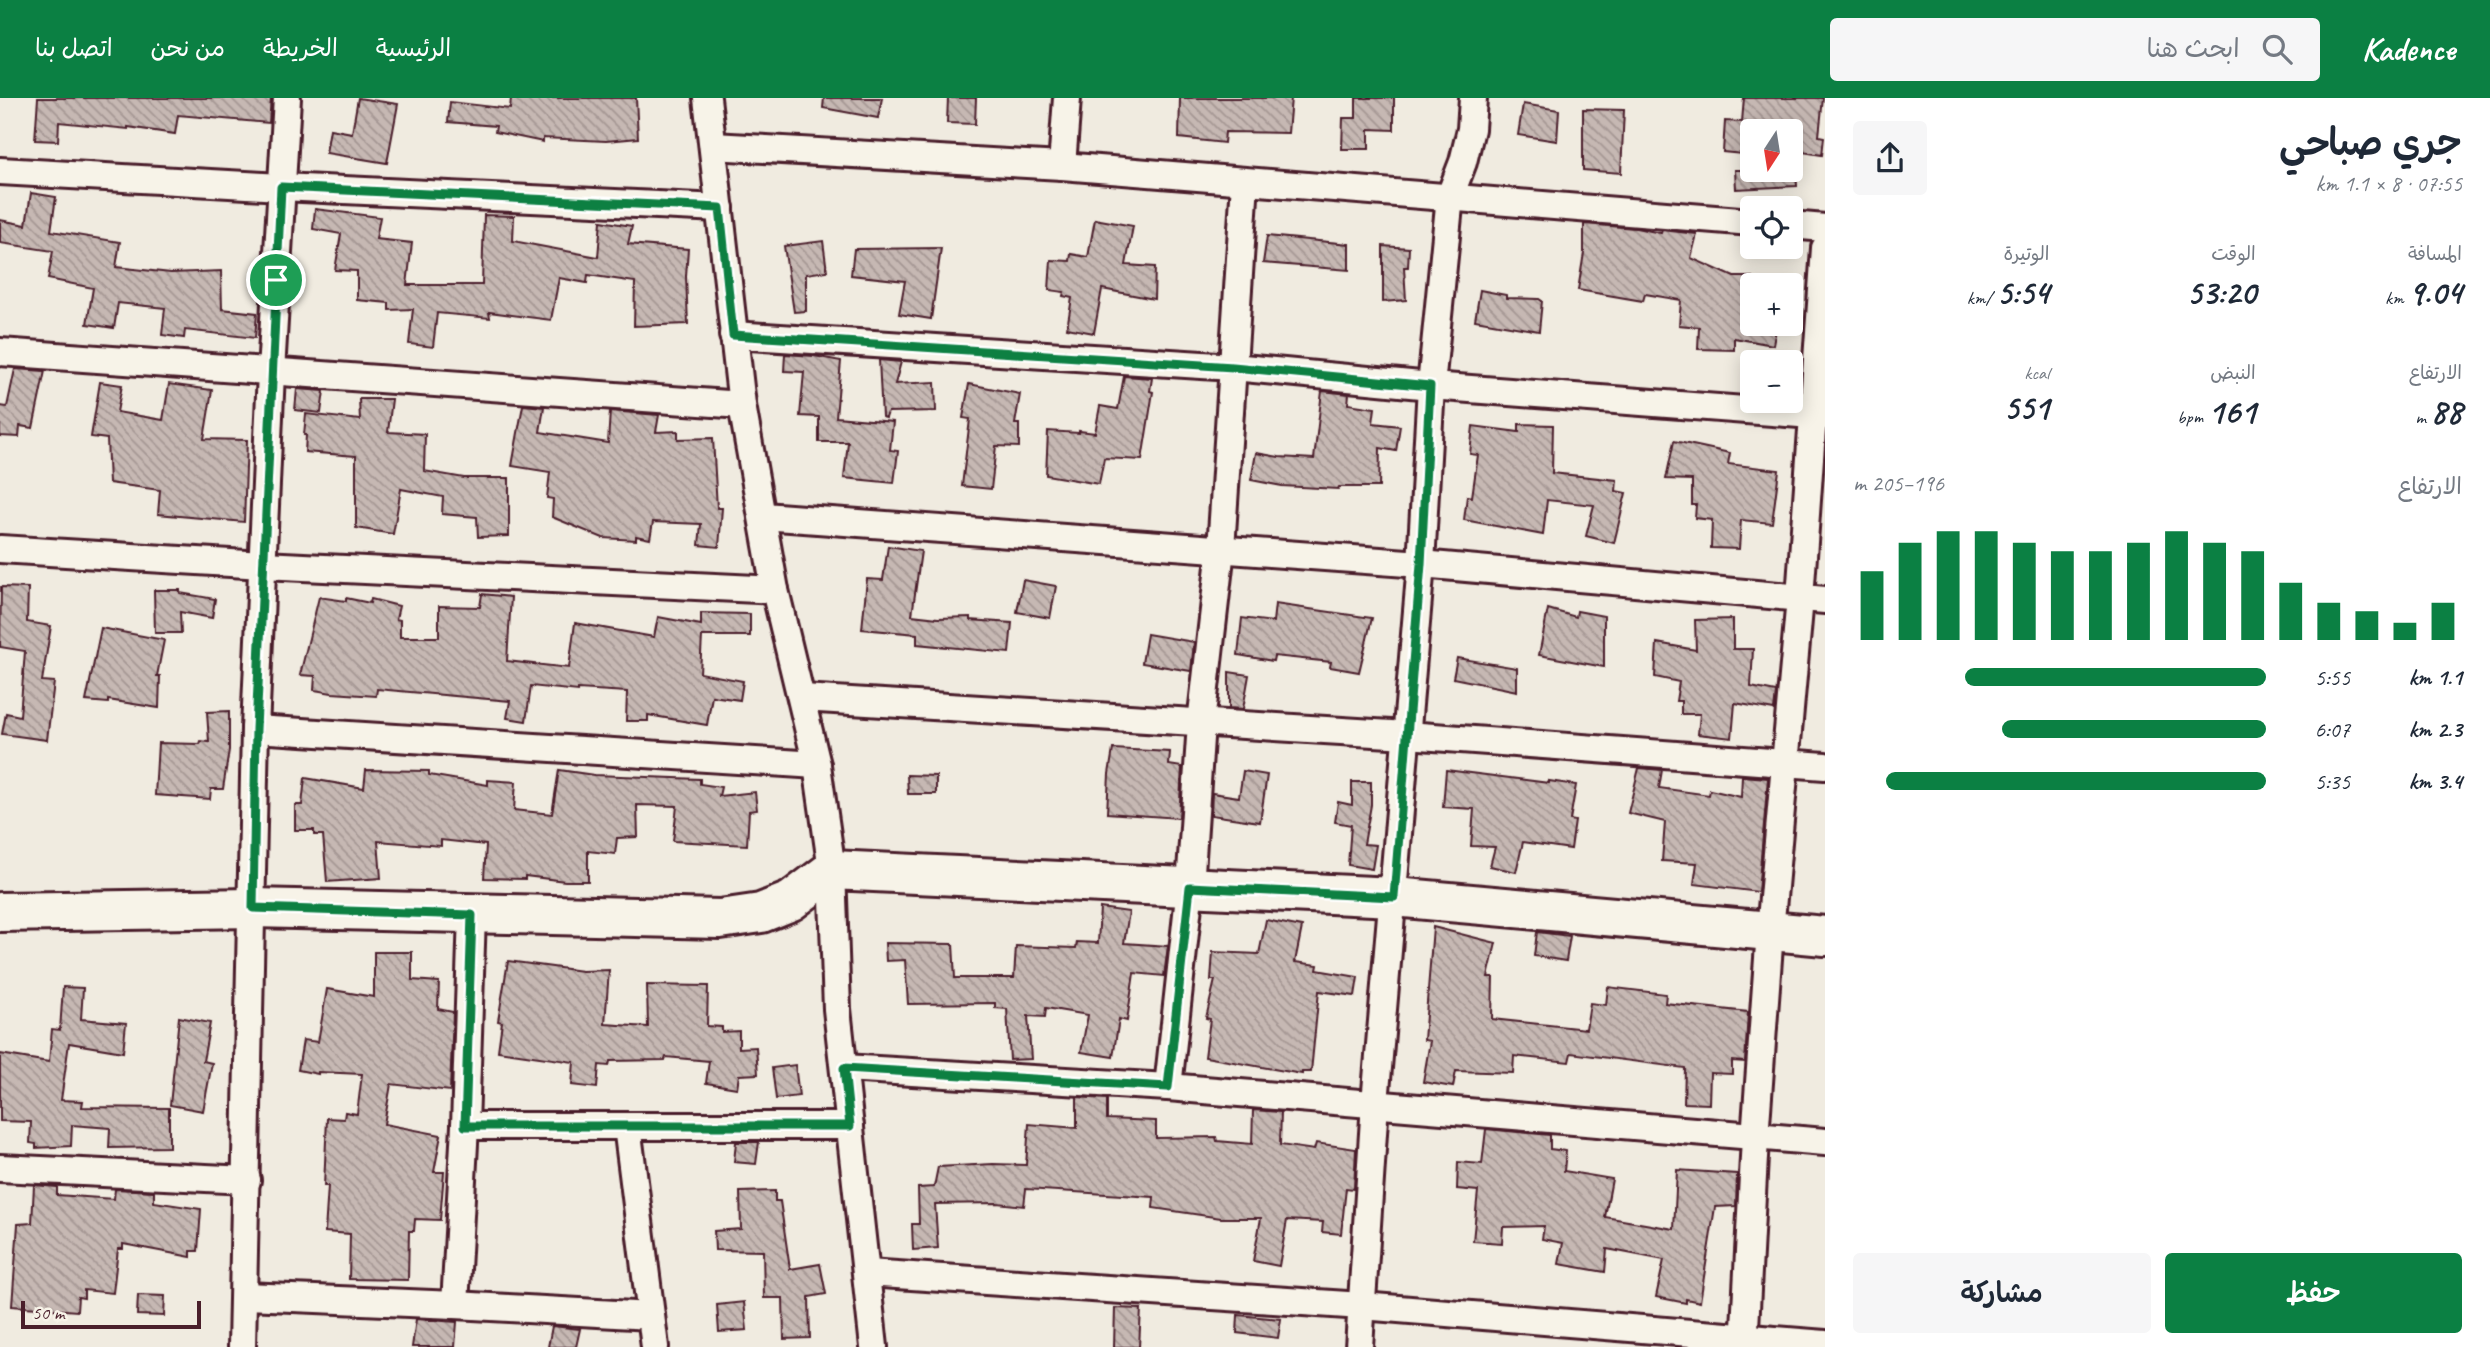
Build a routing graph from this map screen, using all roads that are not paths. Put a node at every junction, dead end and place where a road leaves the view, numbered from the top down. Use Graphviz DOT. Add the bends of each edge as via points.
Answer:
graph roads {
  1 [pos="287,98"];
  2 [pos="707,98"];
  3 [pos="1067,98"];
  4 [pos="1473,98"];
  5 [pos="713,146"];
  6 [pos="1062,166"];
  7 [pos="0,171"];
  8 [pos="1245,182"];
  9 [pos="281,187"];
  10 [pos="1450,196"];
  11 [pos="720,208"];
  12 [pos="1740,221"];
  13 [pos="1803,226"];
  14 [pos="1825,228"];
  15 [pos="1825,247"];
  16 [pos="733,335"];
  17 [pos="0,352"];
  18 [pos="1233,367"];
  19 [pos="271,372"];
  20 [pos="1430,386"];
  21 [pos="742,405"];
  22 [pos="1820,416"];
  23 [pos="764,516"];
  24 [pos="0,549"];
  25 [pos="1221,549"];
  26 [pos="1421,564"];
  27 [pos="263,565"];
  28 [pos="775,590"];
  29 [pos="1812,599"];
  30 [pos="802,698"];
  31 [pos="1201,723"];
  32 [pos="256,729"];
  33 [pos="1407,735"];
  34 [pos="1785,763"];
  35 [pos="817,765"];
  36 [pos="1825,766"];
  37 [pos="832,870"];
  38 [pos="1190,887"];
  39 [pos="1394,897"];
  40 [pos="253,908"];
  41 [pos="0,912"];
  42 [pos="472,915"];
  43 [pos="1770,931"];
  44 [pos="1825,936"];
  45 [pos="844,1068"];
  46 [pos="1168,1087"];
  47 [pos="1375,1103"];
  48 [pos="465,1126"];
  49 [pos="627,1126"];
  50 [pos="850,1126"];
  51 [pos="1755,1138"];
  52 [pos="1825,1142"];
  53 [pos="0,1168"];
  54 [pos="247,1180"];
  55 [pos="867,1273"];
  56 [pos="244,1296"];
  57 [pos="455,1305"];
  58 [pos="1362,1306"];
  59 [pos="651,1316"];
  60 [pos="1745,1342"];
  61 [pos="1825,1344"];
  62 [pos="242,1347"];
  63 [pos="655,1347"];
  64 [pos="874,1347"];
  65 [pos="1359,1347"];
  1 -- 9 [label="street"];
  2 -- 5 [label="street"];
  3 -- 6 [label="street"];
  4 -- 10 [label="street" via="1471,129"];
  5 -- 6 [label="street"];
  5 -- 11 [label="street"];
  6 -- 8 [label="street"];
  7 -- 9 [label="street"];
  8 -- 10 [label="street"];
  8 -- 18 [label="street"];
  9 -- 11 [label="street"];
  9 -- 19 [label="street"];
  10 -- 12 [label="street"];
  10 -- 20 [label="street"];
  11 -- 16 [label="street"];
  13 -- 14 [label="street"];
  15 -- 22 [label="street"];
  16 -- 18 [label="street"];
  16 -- 21 [label="street"];
  17 -- 19 [label="street"];
  18 -- 20 [label="street"];
  18 -- 25 [label="street"];
  19 -- 21 [label="street"];
  19 -- 27 [label="street"];
  20 -- 22 [label="street"];
  20 -- 26 [label="street"];
  21 -- 23 [label="street"];
  22 -- 29 [label="street"];
  23 -- 25 [label="street"];
  23 -- 28 [label="street"];
  24 -- 27 [label="street"];
  25 -- 26 [label="street"];
  25 -- 31 [label="street"];
  26 -- 29 [label="street"];
  26 -- 33 [label="street"];
  27 -- 28 [label="street"];
  27 -- 32 [label="street"];
  28 -- 30 [label="street"];
  29 -- 34 [label="street"];
  30 -- 31 [label="street"];
  30 -- 35 [label="street"];
  31 -- 33 [label="street"];
  31 -- 38 [label="street"];
  32 -- 35 [label="street"];
  32 -- 40 [label="street"];
  33 -- 34 [label="street"];
  33 -- 39 [label="street"];
  34 -- 36 [label="street"];
  34 -- 43 [label="street"];
  35 -- 37 [label="street"];
  37 -- 38 [label="street"];
  37 -- 42 [label="street" via="791,901 761,913 720,919"];
  37 -- 45 [label="street" via="836,1009"];
  38 -- 39 [label="street"];
  38 -- 46 [label="street"];
  39 -- 43 [label="street"];
  39 -- 47 [label="street"];
  40 -- 41 [label="street"];
  40 -- 42 [label="street"];
  40 -- 54 [label="street"];
  42 -- 48 [label="street"];
  43 -- 44 [label="street"];
  43 -- 51 [label="street"];
  45 -- 46 [label="street"];
  45 -- 50 [label="street"];
  46 -- 47 [label="street"];
  47 -- 51 [label="street"];
  47 -- 58 [label="street"];
  48 -- 49 [label="street"];
  48 -- 57 [label="street"];
  49 -- 50 [label="street"];
  49 -- 59 [label="street"];
  50 -- 55 [label="street"];
  51 -- 52 [label="street"];
  51 -- 60 [label="street"];
  53 -- 54 [label="street"];
  54 -- 56 [label="street"];
  55 -- 58 [label="street"];
  55 -- 64 [label="street"];
  56 -- 57 [label="street"];
  56 -- 62 [label="street"];
  57 -- 59 [label="street"];
  58 -- 60 [label="street"];
  58 -- 65 [label="street"];
  59 -- 63 [label="street"];
  60 -- 61 [label="street"];
}
